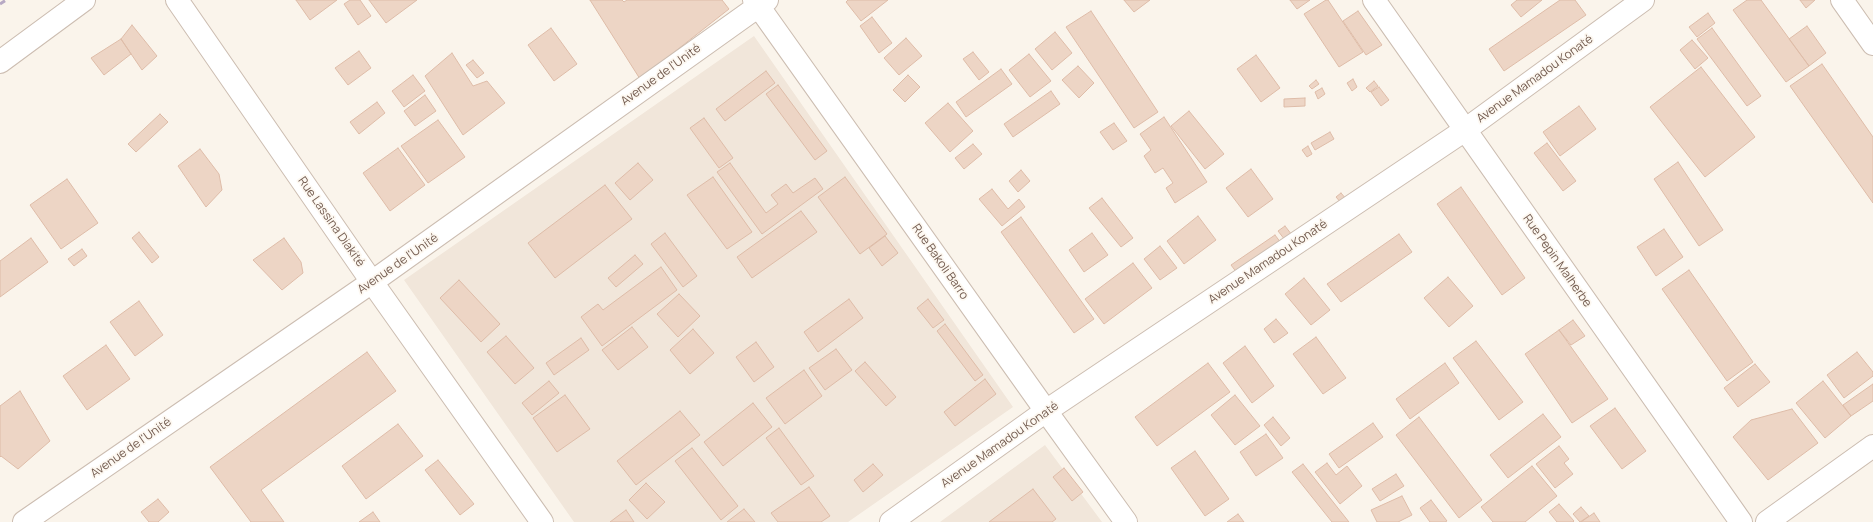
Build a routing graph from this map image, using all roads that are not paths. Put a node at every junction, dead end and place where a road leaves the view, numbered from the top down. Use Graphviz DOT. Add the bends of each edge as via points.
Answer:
graph roads {
  1 [pos="84,0"];
  2 [pos="177,0"];
  3 [pos="1374,0"];
  4 [pos="1643,0"];
  5 [pos="1842,0"];
  6 [pos="760,2"];
  7 [pos="1873,44"];
  8 [pos="0,62"];
  9 [pos="1465,130"];
  10 [pos="372,282"];
  11 [pos="1046,411"];
  12 [pos="1873,446"];
  13 [pos="24,522"];
  14 [pos="542,522"];
  15 [pos="891,522"];
  16 [pos="1126,522"];
  17 [pos="1741,522"];
  18 [pos="1768,522"];
  1 -- 8 [label="street"];
  2 -- 10 [label="street, Rue Lassina Diakité"];
  3 -- 9 [label="street, Rue Pepin Malherbe"];
  4 -- 9 [label="street, Avenue Mamadou Konaté"];
  5 -- 7 [label="street"];
  6 -- 10 [label="street, Avenue de l'Unité"];
  6 -- 11 [label="street, Rue Bakoli Barro"];
  9 -- 11 [label="street, Avenue Mamadou Konaté"];
  9 -- 17 [label="street, Rue Pepin Malherbe"];
  10 -- 13 [label="street, Avenue de l'Unité"];
  10 -- 14 [label="street, Rue Lassina Diakité"];
  11 -- 15 [label="street, Avenue Mamadou Konaté"];
  11 -- 16 [label="street, Rue Bakoli Barro"];
  12 -- 18 [label="street"];
}
